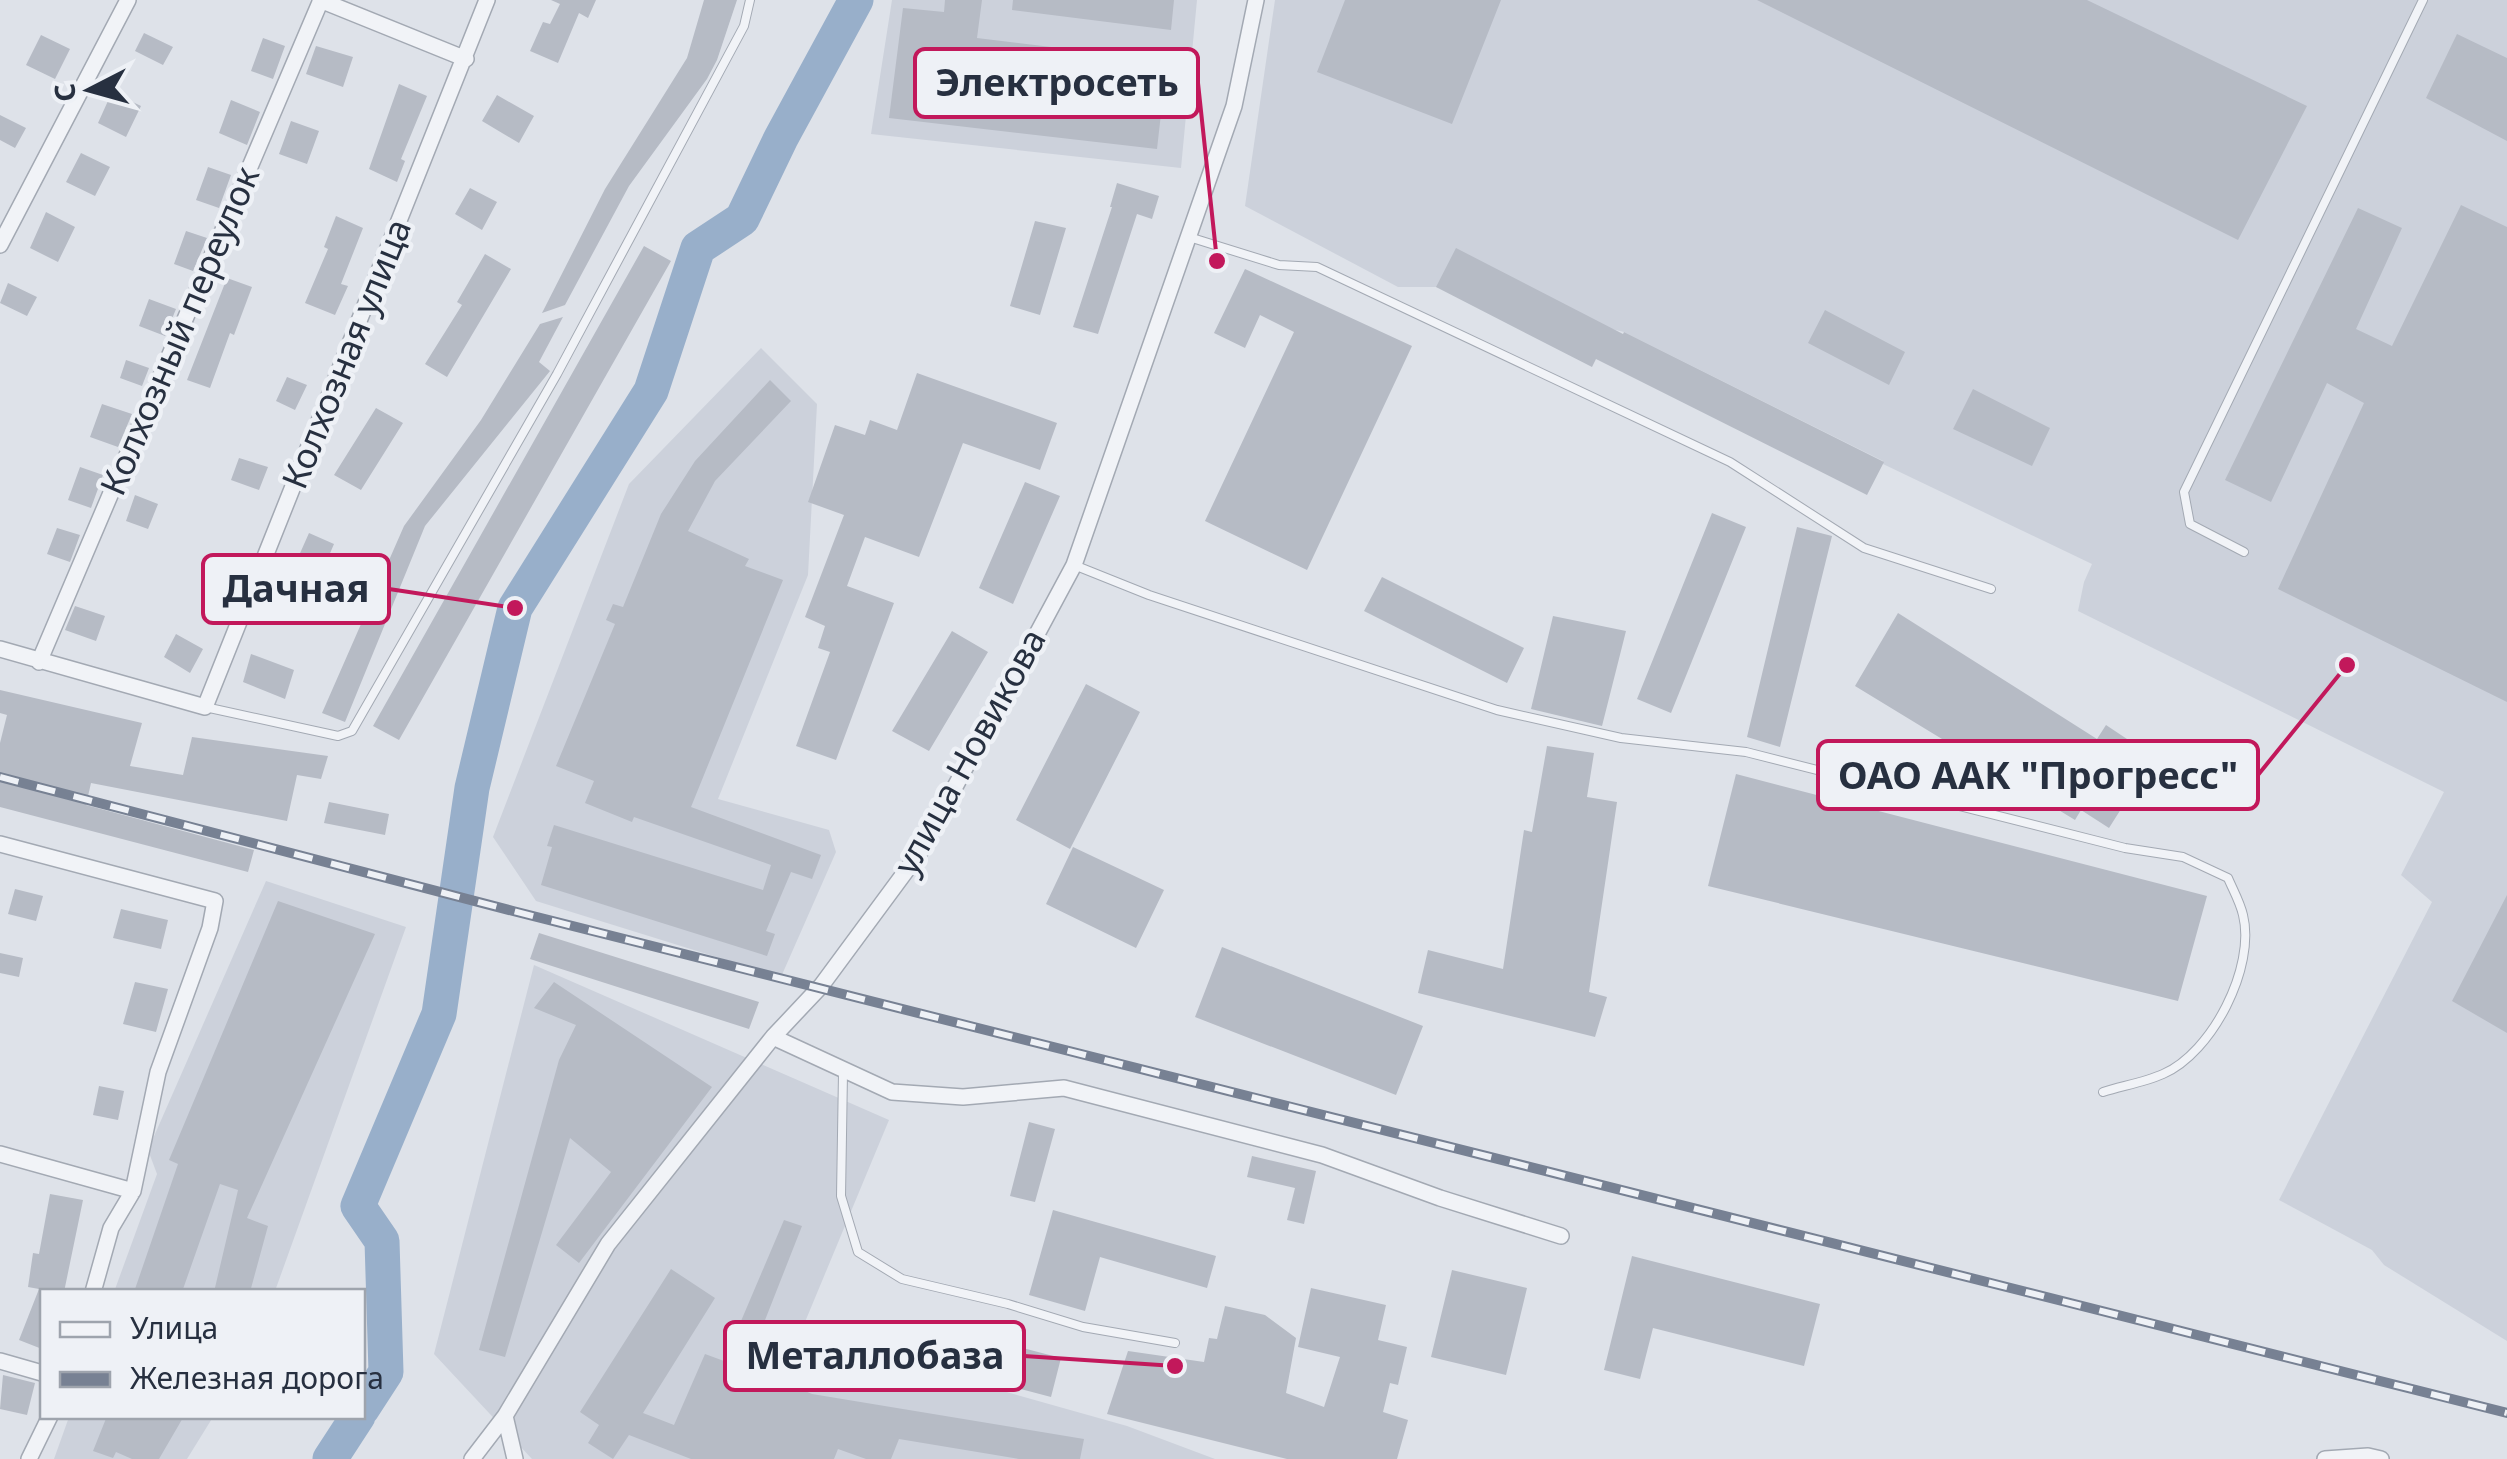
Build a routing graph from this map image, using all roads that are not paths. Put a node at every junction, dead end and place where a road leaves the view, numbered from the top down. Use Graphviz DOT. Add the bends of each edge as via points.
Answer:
graph roads {
  1 [pos="128,0"];
  2 [pos="321,0"];
  3 [pos="488,0"];
  4 [pos="750,0"];
  5 [pos="1256,0"];
  6 [pos="2423,0"];
  7 [pos="466,58"];
  8 [pos="1189,237"];
  9 [pos="0,245"];
  10 [pos="2244,552"];
  11 [pos="1074,565"];
  12 [pos="1991,590"];
  13 [pos="0,648"];
  14 [pos="39,662"];
  15 [pos="205,707"];
  16 [pos="0,844"];
  17 [pos="773,1038"];
  18 [pos="2103,1092"];
  19 [pos="0,1154"];
  20 [pos="133,1190"];
  21 [pos="1561,1236"];
  22 [pos="94,1289"];
  23 [pos="1175,1343"];
  24 [pos="0,1361"];
  25 [pos="40,1373"];
  26 [pos="506,1416"];
  27 [pos="49,1419"];
  28 [pos="30,1459"];
  29 [pos="472,1459"];
  30 [pos="515,1459"];
  31 [pos="2325,1459"];
  32 [pos="2382,1459"];
  1 -- 9 [label="street"];
  2 -- 7 [label="street, Колхозный переулок"];
  2 -- 14 [label="street, Колхозный переулок"];
  3 -- 7 [label="street, Колхозная улица"];
  4 -- 15 [label="lane" via="744,26 557,374 352,731 338,736"];
  5 -- 8 [label="street, улица Новикова" via="1234,106"];
  6 -- 10 [label="lane" via="2184,492 2190,524"];
  7 -- 15 [label="street, Колхозная улица"];
  8 -- 11 [label="street, улица Новикова"];
  8 -- 12 [label="lane" via="1279,264 1317,267 1730,462 1864,548"];
  11 -- 17 [label="street, улица Новикова" via="920,852 821,986"];
  11 -- 18 [label="lane" via="1497,710 1622,738 1746,752 2183,857 2228,878 2244,915 2245,948 2238,983 2202,1047 2165,1074"];
  13 -- 14 [label="street"];
  14 -- 15 [label="street"];
  16 -- 20 [label="street" via="215,900 158,1072"];
  17 -- 21 [label="street" via="892,1092 963,1097 1064,1088 1322,1155"];
  17 -- 23 [label="lane" via="844,1073 842,1196 858,1252 902,1279 1083,1327"];
  17 -- 26 [label="street, улица Новикова" via="608,1244"];
  19 -- 20 [label="street"];
  20 -- 22 [label="street" via="111,1228"];
  24 -- 25 [label="street"];
  26 -- 29 [label="street, улица Новикова"];
  26 -- 30 [label="street"];
  27 -- 28 [label="street"];
  31 -- 32 [label="street"];
}
